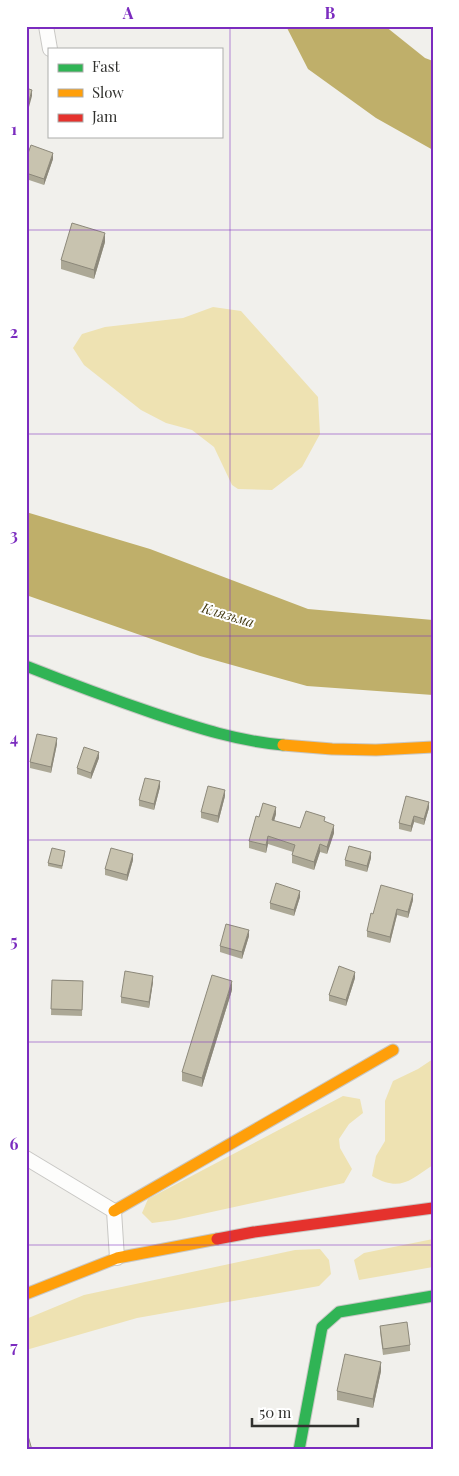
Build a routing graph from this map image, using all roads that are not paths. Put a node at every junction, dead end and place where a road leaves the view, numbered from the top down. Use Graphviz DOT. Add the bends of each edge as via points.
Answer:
graph roads {
  1 [pos="46,26"];
  2 [pos="50,48"];
  3 [pos="26,666"];
  4 [pos="433,747"];
  5 [pos="393,1050"];
  6 [pos="26,1158"];
  7 [pos="433,1208"];
  8 [pos="114,1211"];
  9 [pos="117,1258"];
  10 [pos="26,1294"];
  11 [pos="433,1296"];
  12 [pos="298,1450"];
  1 -- 2 [label="street"];
  3 -- 4 [label="main road" via="88,691 212,733 258,743 332,749"];
  5 -- 8 [label="main road"];
  6 -- 8 [label="street"];
  7 -- 9 [label="main road" via="254,1232"];
  8 -- 9 [label="street"];
  9 -- 10 [label="main road"];
  11 -- 12 [label="main road" via="339,1312 322,1327"];
}
